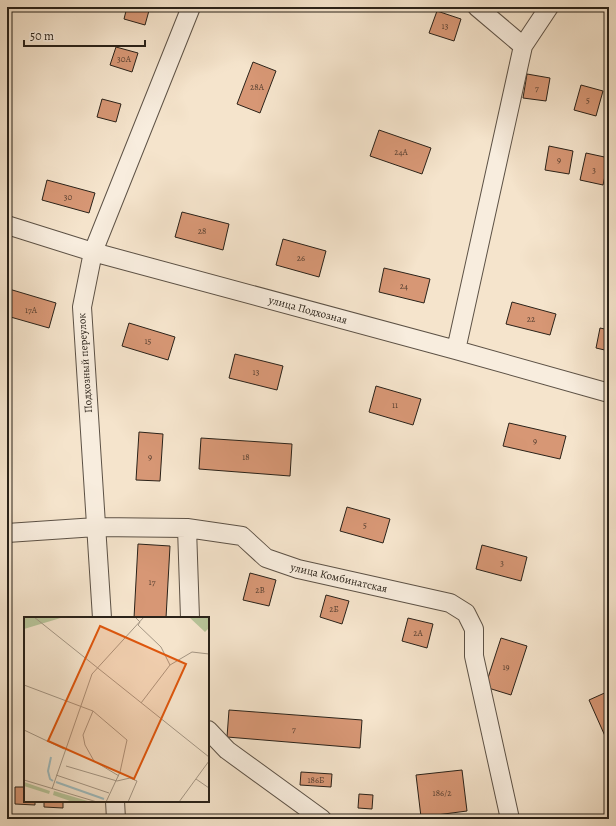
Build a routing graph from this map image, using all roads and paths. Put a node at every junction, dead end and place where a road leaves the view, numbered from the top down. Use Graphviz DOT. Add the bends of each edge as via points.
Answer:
graph roads {
  1 [pos="191,7"];
  2 [pos="477,7"];
  3 [pos="549,7"];
  4 [pos="523,46"];
  5 [pos="7,225"];
  6 [pos="93,252"];
  7 [pos="456,350"];
  8 [pos="609,393"];
  9 [pos="96,527"];
  10 [pos="187,528"];
  11 [pos="7,533"];
  12 [pos="102,617"];
  13 [pos="190,617"];
  14 [pos="209,731"];
  15 [pos="115,802"];
  16 [pos="116,819"];
  17 [pos="322,819"];
  18 [pos="510,819"];
  1 -- 6 [label="street, Подхозный переулок"];
  2 -- 4 [label="street"];
  3 -- 4 [label="street"];
  4 -- 7 [label="street"];
  5 -- 6 [label="street, улица Подхозная"];
  6 -- 7 [label="street, улица Подхозная"];
  6 -- 9 [label="street, Подхозный переулок" via="82,307"];
  7 -- 8 [label="street, улица Подхозная"];
  9 -- 10 [label="street, улица Комбинатская"];
  9 -- 11 [label="street, улица Комбинатская"];
  9 -- 12 [label="street, Подхозный переулок"];
  10 -- 13 [label="street"];
  10 -- 18 [label="street, улица Комбинатская" via="242,536 266,558 298,569 450,603 466,613 474,629 474,656"];
  14 -- 17 [label="street" via="227,750"];
  15 -- 16 [label="street"];
}
